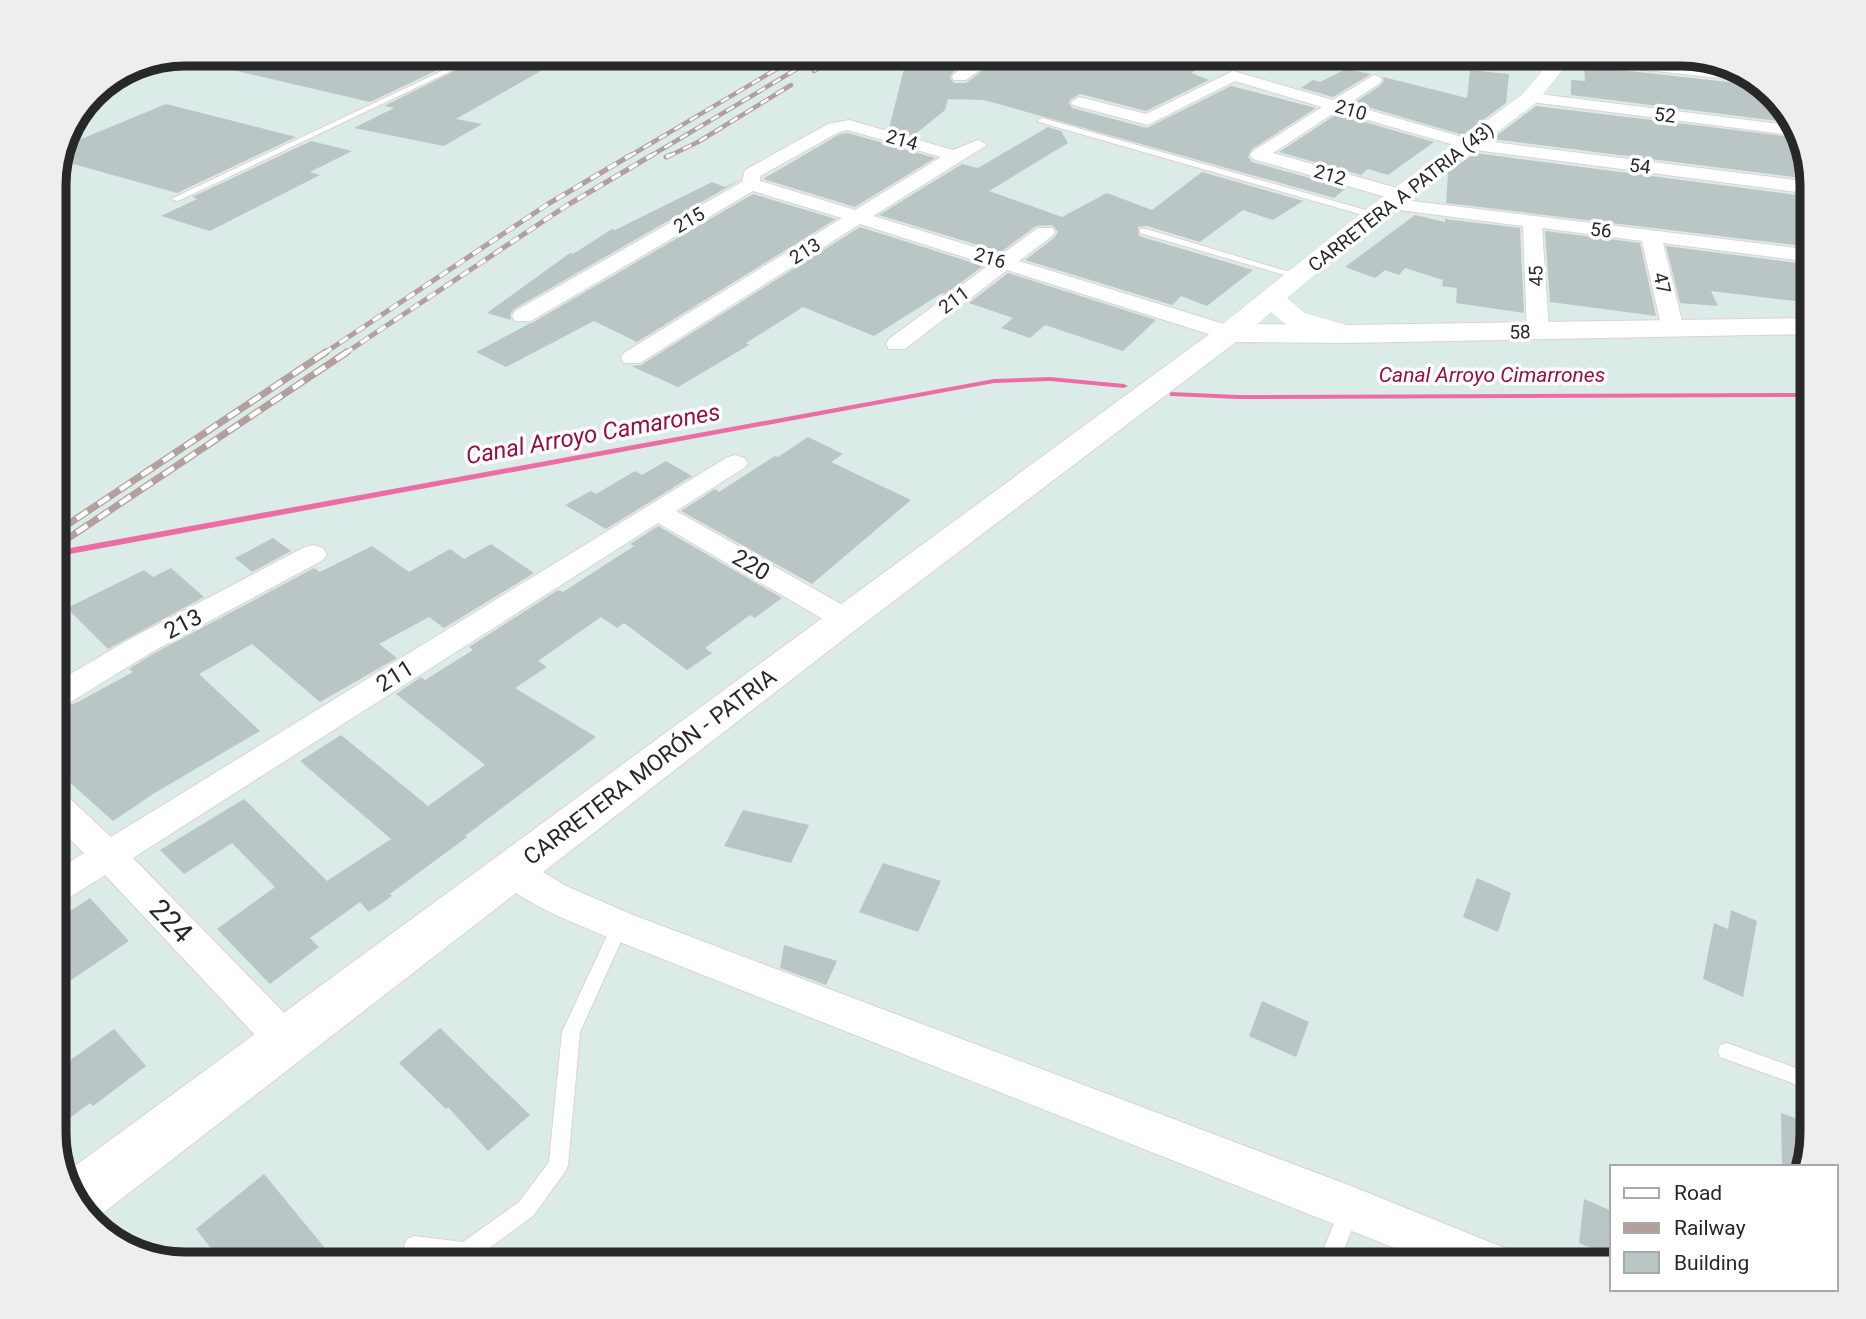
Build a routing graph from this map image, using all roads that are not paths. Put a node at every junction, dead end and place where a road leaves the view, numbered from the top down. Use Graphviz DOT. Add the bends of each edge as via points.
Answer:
graph roads {
  1 [pos="458,66"];
  2 [pos="977,66"];
  3 [pos="1557,66"];
  4 [pos="1660,66"];
  5 [pos="1716,73"];
  6 [pos="960,77"];
  7 [pos="1374,80"];
  8 [pos="1530,98"];
  9 [pos="1079,102"];
  10 [pos="1338,106"];
  11 [pos="1042,120"];
  12 [pos="849,125"];
  13 [pos="1785,129"];
  14 [pos="1468,144"];
  15 [pos="978,145"];
  16 [pos="955,156"];
  17 [pos="751,184"];
  18 [pos="1800,186"];
  19 [pos="175,199"];
  20 [pos="1388,205"];
  21 [pos="859,217"];
  22 [pos="1532,222"];
  23 [pos="1143,231"];
  24 [pos="1045,232"];
  25 [pos="1651,236"];
  26 [pos="1800,255"];
  27 [pos="1004,262"];
  28 [pos="1298,276"];
  29 [pos="1271,298"];
  30 [pos="523,316"];
  31 [pos="1800,326"];
  32 [pos="1673,329"];
  33 [pos="1538,331"];
  34 [pos="1228,333"];
  35 [pos="1347,334"];
  36 [pos="897,344"];
  37 [pos="632,358"];
  38 [pos="735,463"];
  39 [pos="657,512"];
  40 [pos="313,554"];
  41 [pos="845,619"];
  42 [pos="67,690"];
  43 [pos="67,816"];
  44 [pos="108,855"];
  45 [pos="513,871"];
  46 [pos="67,881"];
  47 [pos="620,926"];
  48 [pos="285,1040"];
  49 [pos="1727,1051"];
  50 [pos="1800,1077"];
  51 [pos="83,1195"];
  52 [pos="1351,1207"];
  53 [pos="414,1246"];
  54 [pos="459,1252"];
  55 [pos="467,1252"];
  56 [pos="1332,1252"];
  57 [pos="1460,1252"];
  1 -- 19 [label="lane"];
  2 -- 6 [label="street"];
  3 -- 8 [label="street, CARRETERA A PATRIA (43)"];
  4 -- 5 [label="street"];
  7 -- 10 [label="street"];
  8 -- 13 [label="street, 52"];
  8 -- 14 [label="street, CARRETERA A PATRIA (43)"];
  9 -- 10 [label="street, 210" via="1148,120 1233,76"];
  10 -- 14 [label="street, 210"];
  10 -- 20 [label="street, 212" via="1259,156"];
  11 -- 20 [label="lane"];
  12 -- 16 [label="street, 214"];
  12 -- 17 [label="street, 215" via="834,128 751,174"];
  14 -- 18 [label="street, 54"];
  14 -- 20 [label="street, CARRETERA A PATRIA (43)"];
  15 -- 16 [label="street, 213"];
  16 -- 21 [label="street, 213"];
  17 -- 21 [label="street, 216"];
  17 -- 30 [label="street, 215"];
  20 -- 22 [label="street, 56"];
  20 -- 28 [label="street, CARRETERA A PATRIA (43)"];
  21 -- 27 [label="street, 216"];
  21 -- 37 [label="street, 213"];
  22 -- 25 [label="street, 56"];
  22 -- 33 [label="street, 45"];
  23 -- 28 [label="lane"];
  24 -- 27 [label="street, 211"];
  25 -- 26 [label="street, 56"];
  25 -- 32 [label="street, 47"];
  27 -- 34 [label="street, 216"];
  27 -- 36 [label="street, 211"];
  28 -- 29 [label="street, CARRETERA A PATRIA (43)"];
  29 -- 34 [label="street, CARRETERA A PATRIA (43)"];
  29 -- 35 [label="street" via="1296,319"];
  31 -- 32 [label="main road, 58"];
  32 -- 33 [label="main road, 58"];
  33 -- 35 [label="main road, 58"];
  34 -- 35 [label="main road, 58"];
  34 -- 41 [label="main road, CARRETERA MORÓN - PATRIA"];
  38 -- 39 [label="street, 211"];
  39 -- 41 [label="street, 220"];
  39 -- 44 [label="street, 211"];
  40 -- 42 [label="street, 213"];
  41 -- 45 [label="main road, CARRETERA MORÓN - PATRIA"];
  43 -- 44 [label="street, 224"];
  44 -- 46 [label="street, 211"];
  44 -- 48 [label="street, 224"];
  45 -- 47 [label="street" via="551,895"];
  45 -- 48 [label="main road, CARRETERA MORÓN - PATRIA"];
  47 -- 52 [label="street"];
  47 -- 55 [label="lane" via="571,1032 558,1165 526,1209"];
  48 -- 51 [label="main road, CARRETERA MORÓN - PATRIA"];
  49 -- 50 [label="lane"];
  52 -- 56 [label="lane"];
  52 -- 57 [label="street"];
  53 -- 54 [label="lane"];
}
